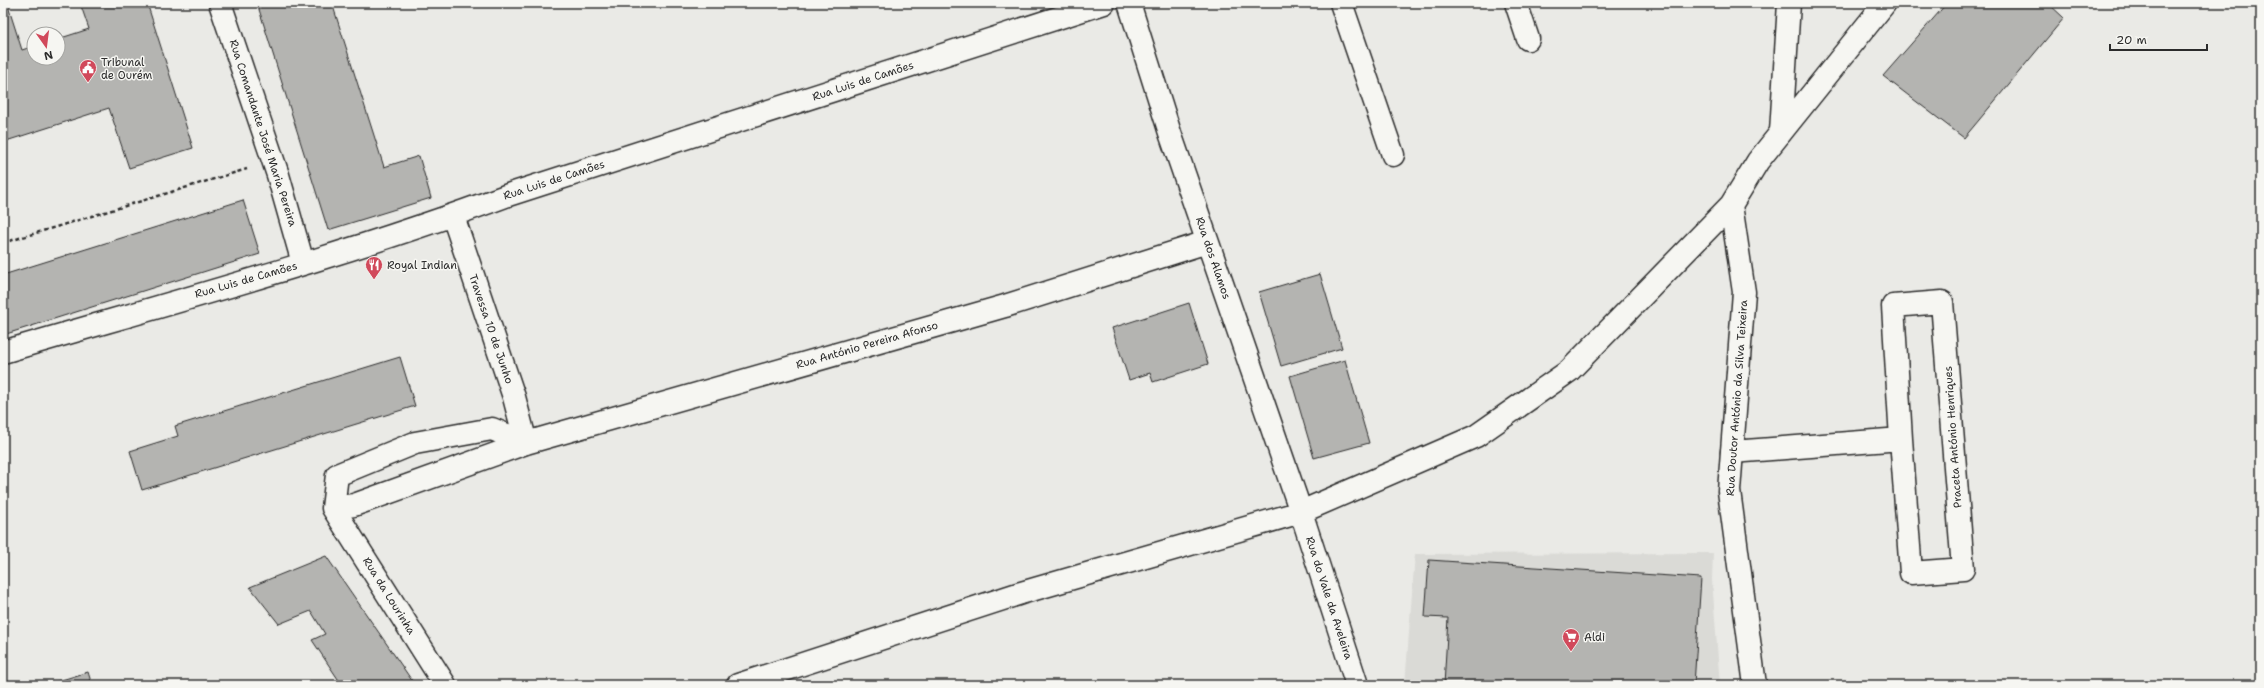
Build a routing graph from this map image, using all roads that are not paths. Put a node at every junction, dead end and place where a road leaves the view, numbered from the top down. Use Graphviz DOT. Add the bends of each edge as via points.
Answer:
graph roads {
  1 [pos="220,3"];
  2 [pos="1104,3"];
  3 [pos="1129,3"];
  4 [pos="1341,3"];
  5 [pos="1516,3"];
  6 [pos="1789,3"];
  7 [pos="1885,3"];
  8 [pos="1528,39"];
  9 [pos="1781,132"];
  10 [pos="1393,156"];
  11 [pos="1731,205"];
  12 [pos="453,216"];
  13 [pos="1207,242"];
  14 [pos="304,264"];
  15 [pos="3,352"];
  16 [pos="1901,439"];
  17 [pos="526,443"];
  18 [pos="1732,452"];
  19 [pos="333,508"];
  20 [pos="1301,512"];
  21 [pos="445,685"];
  22 [pos="738,685"];
  23 [pos="1357,685"];
  24 [pos="1755,685"];
  1 -- 14 [label="street, Rua Comandante José Maria Pereira" via="274,161"];
  2 -- 12 [label="street, Rua Luis de Camões" via="518,192"];
  3 -- 13 [label="street, Rua dos Alamos"];
  4 -- 10 [label="street"];
  5 -- 8 [label="street"];
  6 -- 9 [label="street"];
  7 -- 9 [label="street"];
  9 -- 11 [label="street" via="1758,161"];
  11 -- 18 [label="street, Rua Doutor António da Silva Teixeira" via="1744,292"];
  11 -- 20 [label="street" via="1569,371 1476,436"];
  12 -- 14 [label="street, Rua Luis de Camões"];
  12 -- 17 [label="street, Travessa 10 de Junho" via="514,397"];
  13 -- 17 [label="street, Rua António Pereira Afonso" via="1005,306"];
  13 -- 20 [label="street, Rua dos Alamos"];
  14 -- 15 [label="street, Rua Luis de Camões"];
  16 -- 16 [label="street, Praceta António Henriques" via="1911,573 1963,569 1942,302 1893,306"];
  16 -- 18 [label="street"];
  17 -- 19 [label="street, Rua António Pereira Afonso" via="354,505"];
  17 -- 19 [label="street" via="492,429 415,443 337,474"];
  18 -- 24 [label="street, Rua Doutor António da Silva Teixeira" via="1729,491"];
  19 -- 21 [label="street, Rua da Lourinha"];
  20 -- 22 [label="street" via="1021,593"];
  20 -- 23 [label="street, Rua do Vale da Aveleira"];
}
